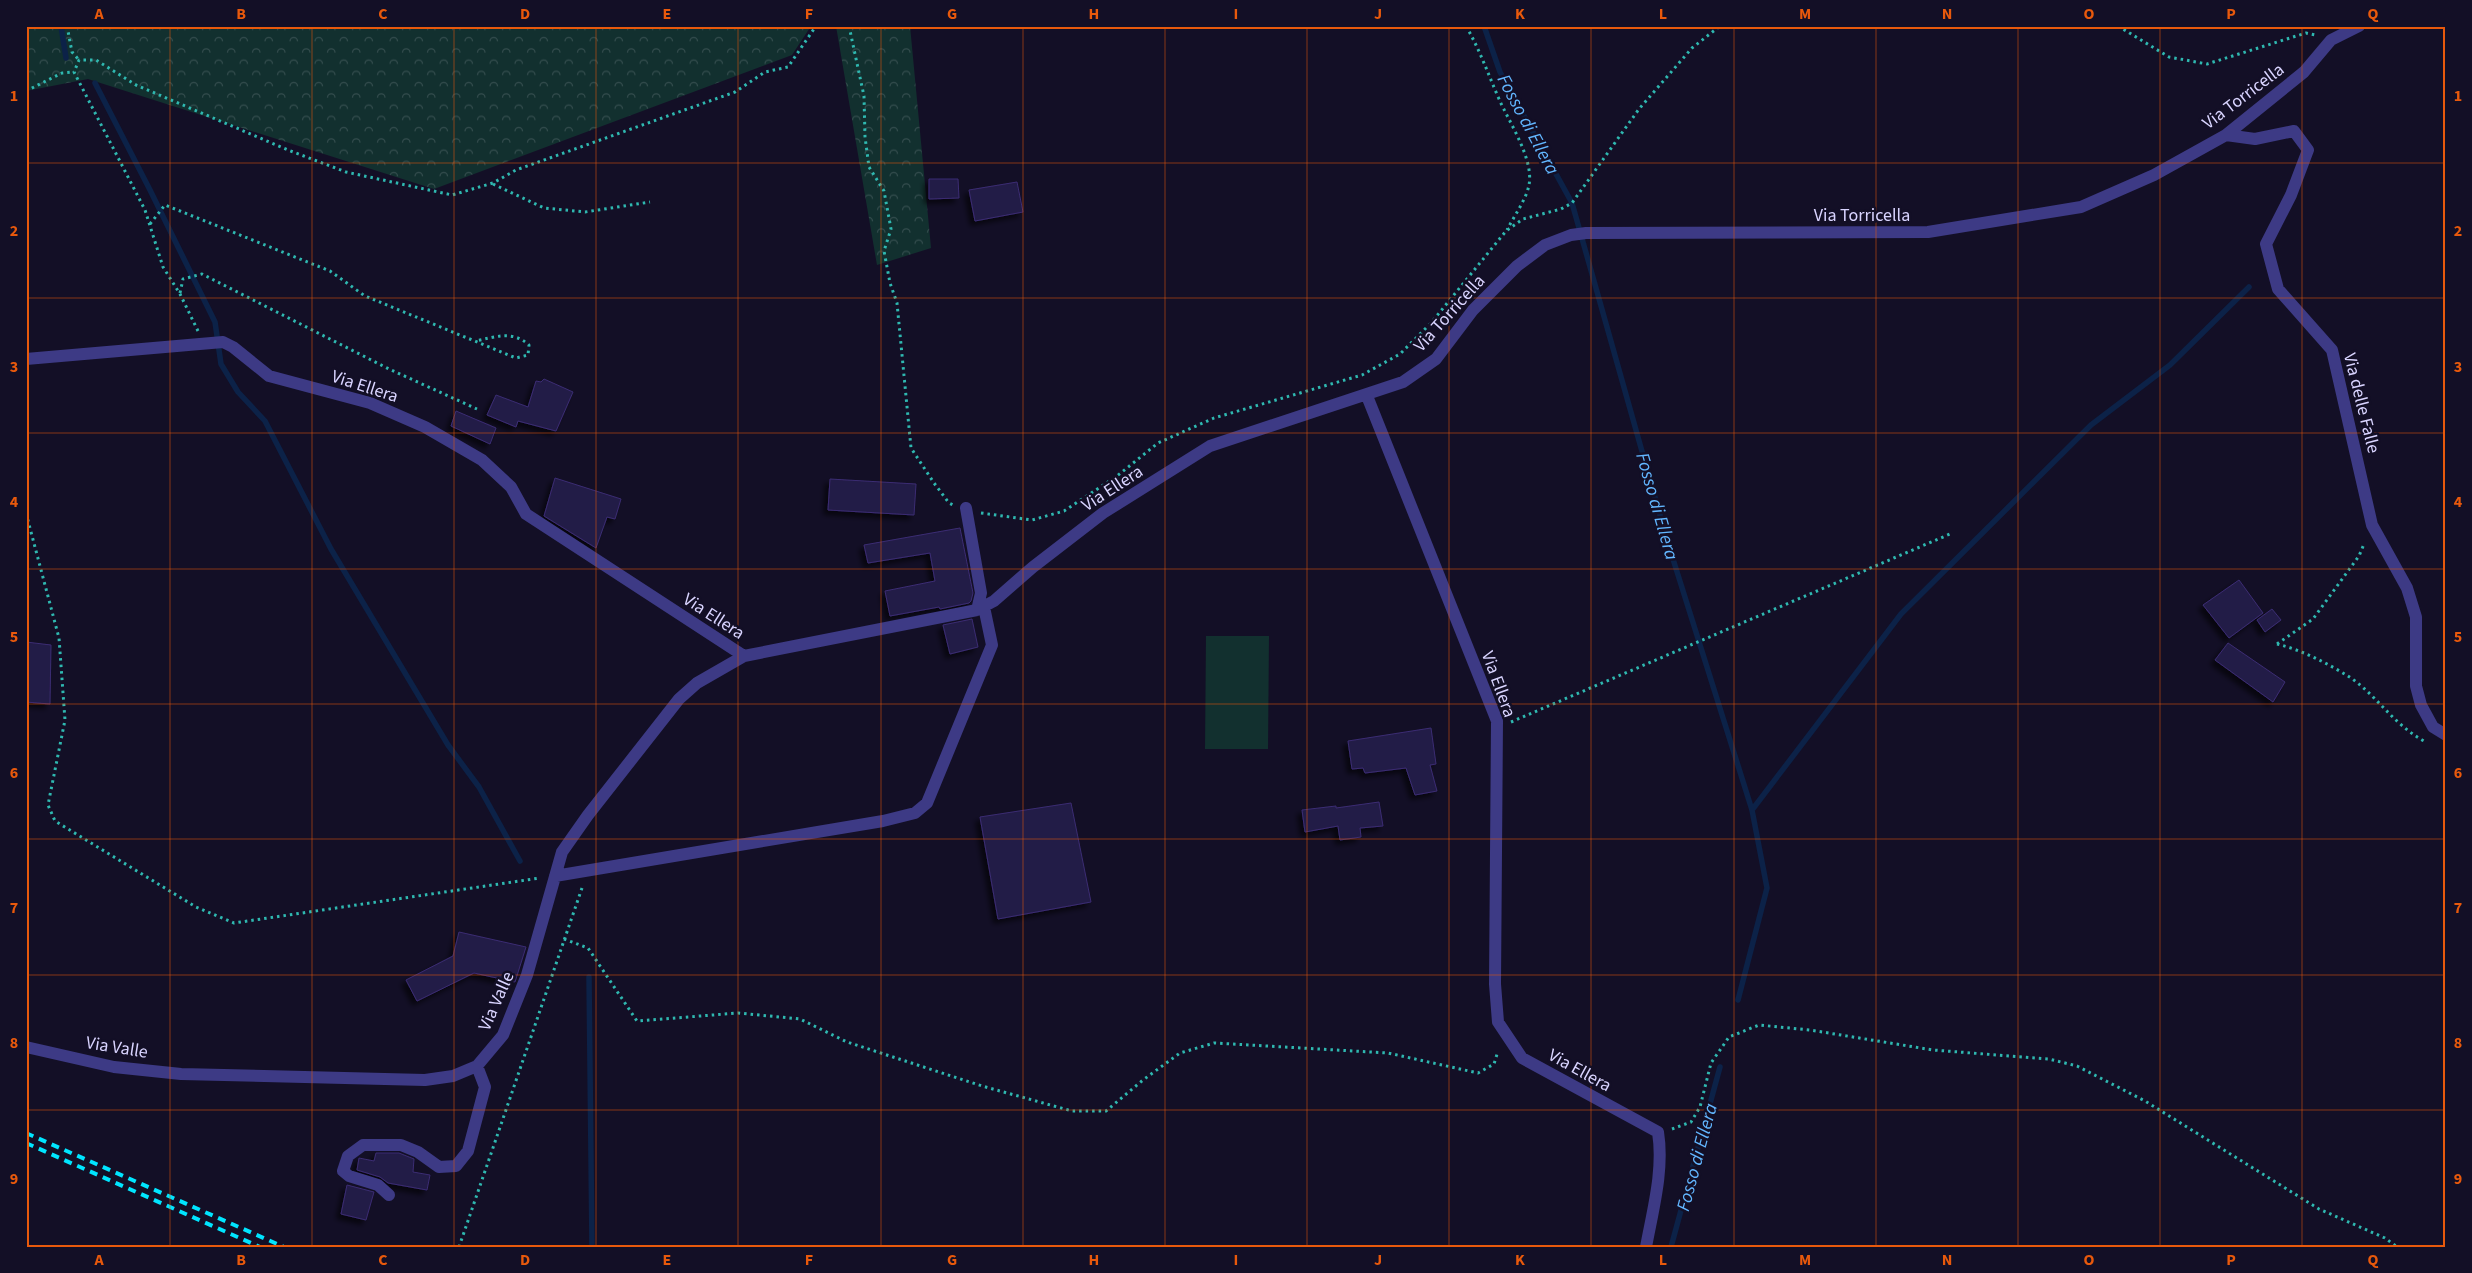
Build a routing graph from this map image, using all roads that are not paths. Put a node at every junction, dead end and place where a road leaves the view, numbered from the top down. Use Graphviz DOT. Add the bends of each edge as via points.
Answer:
graph roads {
  1 [pos="2359,26"];
  2 [pos="2226,135"];
  3 [pos="26,359"];
  4 [pos="1367,396"];
  5 [pos="966,508"];
  6 [pos="980,609"];
  7 [pos="744,656"];
  8 [pos="2446,735"];
  9 [pos="555,876"];
  10 [pos="26,1047"];
  11 [pos="477,1066"];
  12 [pos="389,1194"];
  13 [pos="1646,1247"];
  1 -- 2 [label="street, Via Torricella" via="2331,40 2304,72"];
  2 -- 4 [label="street, Via Torricella" via="2154,175 2081,207 1928,232 1571,235 1545,245 1516,266 1473,310 1436,359 1403,382"];
  2 -- 8 [label="street, Via delle Falle" via="2255,139 2294,131 2308,150 2291,195 2266,244 2278,289 2332,350 2372,525 2407,588 2416,617 2416,686 2421,705 2433,727"];
  3 -- 7 [label="street, Via Ellera" via="223,342 269,376 370,403 425,427 482,460 511,487 526,514"];
  4 -- 6 [label="street, Via Ellera" via="1210,446 1103,513"];
  4 -- 13 [label="street, Via Ellera" via="1497,721 1495,984 1498,1022 1522,1058 1658,1132 1661,1149 1659,1173"];
  5 -- 6 [label="street" via="981,592"];
  6 -- 7 [label="street, Via Ellera"];
  6 -- 9 [label="street" via="992,645 927,803 915,813"];
  7 -- 9 [label="street, Via Valle" via="697,683 679,698 562,852"];
  9 -- 11 [label="street, Via Valle" via="527,975 504,1034"];
  10 -- 11 [label="street, Via Valle" via="114,1067 181,1074 425,1080 453,1076"];
  11 -- 12 [label="street" via="485,1087 468,1152 456,1166 439,1167 401,1144 363,1145 348,1156 344,1171 349,1176 378,1185"];
}
